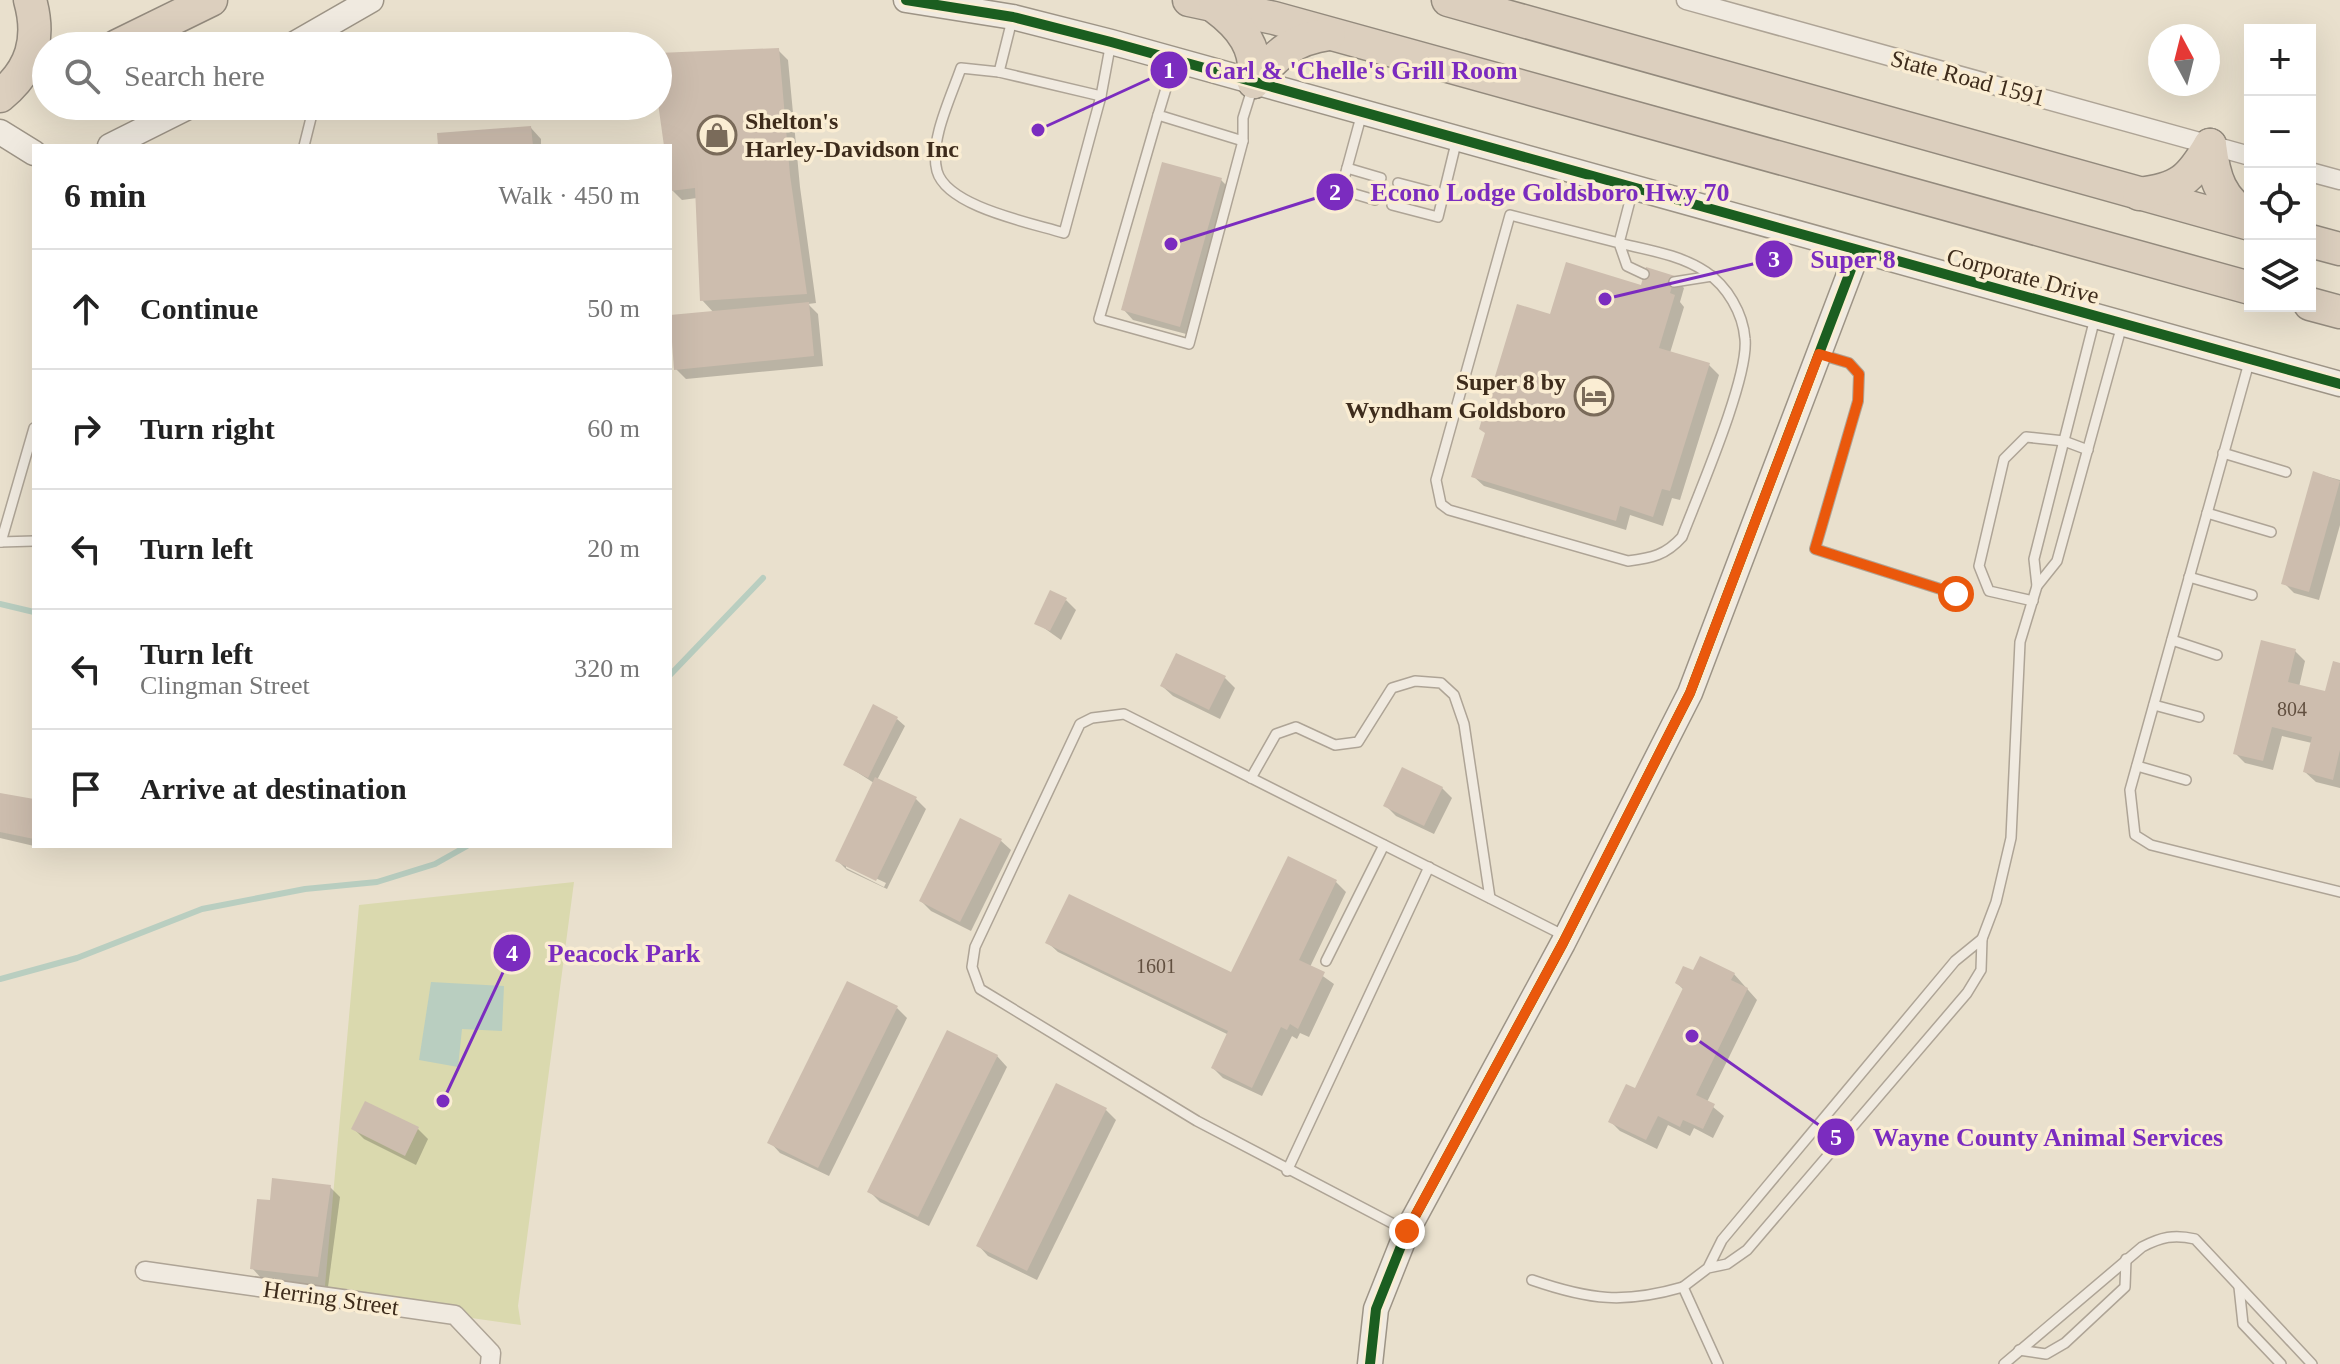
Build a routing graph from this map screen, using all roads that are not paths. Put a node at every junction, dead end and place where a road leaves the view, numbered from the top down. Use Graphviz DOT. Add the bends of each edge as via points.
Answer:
graph roads {
  1 [pos="30,0"];
  2 [pos="211,0"];
  3 [pos="371,0"];
  4 [pos="906,0"];
  5 [pos="1448,0"];
  6 [pos="1686,0"];
  7 [pos="1201,3"];
  8 [pos="1013,17"];
  9 [pos="36,32"];
  10 [pos="146,32"];
  11 [pos="316,32"];
  12 [pos="1330,34"];
  13 [pos="1111,42"];
  14 [pos="32,51"];
  15 [pos="1174,60"];
  16 [pos="999,72"];
  17 [pos="1254,82"];
  18 [pos="32,88"];
  19 [pos="0,96"];
  20 [pos="1101,96"];
  21 [pos="0,104"];
  22 [pos="1362,113"];
  23 [pos="1158,115"];
  24 [pos="165,120"];
  25 [pos="310,120"];
  26 [pos="0,132"];
  27 [pos="1457,139"];
  28 [pos="1243,141"];
  29 [pos="124,143"];
  30 [pos="304,144"];
  31 [pos="2210,145"];
  32 [pos="32,152"];
  33 [pos="2244,154"];
  34 [pos="1347,168"];
  35 [pos="2316,174"];
  36 [pos="1381,178"];
  37 [pos="2340,180"];
  38 [pos="1398,183"];
  39 [pos="1633,189"];
  40 [pos="2135,194"];
  41 [pos="1444,195"];
  42 [pos="1375,200"];
  43 [pos="1392,205"];
  44 [pos="2244,214"];
  45 [pos="2244,222"];
  46 [pos="1619,243"];
  47 [pos="2316,243"];
  48 [pos="2340,249"];
  49 [pos="1858,251"];
  50 [pos="1644,274"];
  51 [pos="1712,276"];
  52 [pos="1674,282"];
  53 [pos="2244,286"];
  54 [pos="2316,306"];
  55 [pos="2340,312"];
  56 [pos="2095,317"];
  57 [pos="2122,324"];
  58 [pos="1819,354"];
  59 [pos="2250,359"];
  60 [pos="2340,384"];
  61 [pos="32,435"];
  62 [pos="2064,441"];
  63 [pos="2088,450"];
  64 [pos="2223,453"];
  65 [pos="2286,472"];
  66 [pos="2207,513"];
  67 [pos="2271,532"];
  68 [pos="32,541"];
  69 [pos="0,542"];
  70 [pos="2189,577"];
  71 [pos="2037,586"];
  72 [pos="1956,594"];
  73 [pos="2252,595"];
  74 [pos="2033,601"];
  75 [pos="2172,640"];
  76 [pos="2217,655"];
  77 [pos="2154,705"];
  78 [pos="2199,717"];
  79 [pos="2137,766"];
  80 [pos="1251,778"];
  81 [pos="2186,780"];
  82 [pos="1384,845"];
  83 [pos="1429,867"];
  84 [pos="2340,892"];
  85 [pos="1490,898"];
  86 [pos="1566,937"];
  87 [pos="1982,939"];
  88 [pos="1326,961"];
  89 [pos="1287,1171"];
  90 [pos="1407,1231"];
  91 [pos="2126,1259"];
  92 [pos="1708,1268"];
  93 [pos="145,1271"];
  94 [pos="1532,1280"];
  95 [pos="2239,1286"];
  96 [pos="1683,1287"];
  97 [pos="2019,1350"];
  98 [pos="490,1364"];
  99 [pos="1370,1364"];
  100 [pos="1718,1364"];
  101 [pos="2004,1364"];
  102 [pos="2281,1364"];
  103 [pos="2312,1364"];
  1 -- 9 [label="highway"];
  2 -- 10 [label="highway"];
  3 -- 11 [label="street"];
  4 -- 8 [label="street, Corporate Drive"];
  5 -- 40 [label="highway"];
  6 -- 31 [label="street, State Road 1591"];
  7 -- 12 [label="highway"];
  7 -- 17 [label="highway" via="1235,21 1251,45"];
  8 -- 13 [label="street, Corporate Drive"];
  8 -- 16 [label="lane"];
  12 -- 17 [label="highway" via="1288,46"];
  12 -- 53 [label="highway"];
  13 -- 15 [label="street, Corporate Drive"];
  13 -- 20 [label="lane"];
  14 -- 19 [label="highway" via="16,83"];
  15 -- 17 [label="street, Corporate Drive"];
  15 -- 23 [label="lane"];
  16 -- 20 [label="lane"];
  16 -- 20 [label="lane" via="961,68 938,141 937,172 970,204 1064,233"];
  17 -- 22 [label="street, Corporate Drive"];
  17 -- 28 [label="lane" via="1243,118"];
  18 -- 21 [label="highway"];
  22 -- 27 [label="street, Corporate Drive"];
  22 -- 34 [label="lane"];
  23 -- 28 [label="lane"];
  23 -- 28 [label="lane" via="1099,319 1189,344"];
  24 -- 29 [label="street"];
  25 -- 30 [label="lane"];
  26 -- 32 [label="street"];
  27 -- 39 [label="street, Corporate Drive"];
  27 -- 41 [label="lane"];
  31 -- 33 [label="street, State Road 1591"];
  31 -- 40 [label="highway" via="2192,176 2176,186"];
  31 -- 44 [label="highway" via="2221,194"];
  34 -- 36 [label="lane"];
  34 -- 42 [label="lane" via="1341,190"];
  35 -- 37 [label="street"];
  38 -- 41 [label="lane"];
  39 -- 46 [label="lane"];
  39 -- 49 [label="street, Corporate Drive"];
  40 -- 45 [label="highway"];
  41 -- 43 [label="lane" via="1438,217"];
  46 -- 50 [label="lane" via="1627,266"];
  46 -- 51 [label="lane" via="1686,261"];
  46 -- 51 [label="lane" via="1510,215 1436,480 1441,504 1449,510 1628,561 1670,550 1682,537 1743,361 1742,321"];
  47 -- 48 [label="highway"];
  49 -- 56 [label="street, Corporate Drive"];
  49 -- 58 [label="street"];
  51 -- 52 [label="lane"];
  54 -- 55 [label="highway"];
  56 -- 57 [label="street, Corporate Drive"];
  56 -- 62 [label="lane"];
  57 -- 59 [label="street, Corporate Drive"];
  57 -- 63 [label="lane"];
  58 -- 72 [label="lane" via="1849,363 1859,374 1858,401 1815,549"];
  58 -- 86 [label="street" via="1690,693"];
  59 -- 60 [label="street, Corporate Drive"];
  59 -- 64 [label="lane"];
  61 -- 69 [label="lane"];
  62 -- 63 [label="lane"];
  62 -- 71 [label="lane" via="2034,559"];
  62 -- 74 [label="lane" via="2026,437 2004,459 1979,566 1989,591"];
  63 -- 71 [label="lane" via="2057,561"];
  64 -- 65 [label="lane"];
  64 -- 66 [label="lane"];
  66 -- 67 [label="lane"];
  66 -- 70 [label="lane"];
  68 -- 69 [label="lane"];
  70 -- 73 [label="lane"];
  70 -- 75 [label="lane"];
  71 -- 74 [label="lane"];
  74 -- 87 [label="lane" via="2020,642 2011,838"];
  75 -- 76 [label="lane"];
  75 -- 77 [label="lane"];
  77 -- 78 [label="lane"];
  77 -- 79 [label="lane"];
  79 -- 81 [label="lane"];
  79 -- 84 [label="lane" via="2130,790 2131,815 2135,835 2151,845"];
  80 -- 82 [label="lane"];
  80 -- 85 [label="lane" via="1276,734 1296,727 1335,745 1358,742 1392,688 1415,681 1441,683 1454,695 1464,724"];
  80 -- 89 [label="lane" via="1124,714 1080,724 975,947 973,979 980,989"];
  82 -- 83 [label="lane"];
  82 -- 88 [label="lane"];
  83 -- 85 [label="lane"];
  83 -- 89 [label="lane"];
  85 -- 86 [label="lane"];
  86 -- 90 [label="street"];
  87 -- 92 [label="lane" via="1955,961 1722,1240"];
  87 -- 92 [label="lane" via="1981,970 1967,993 1747,1250 1727,1264"];
  89 -- 90 [label="lane"];
  90 -- 99 [label="street" via="1376,1309"];
  91 -- 95 [label="lane" via="2161,1237 2195,1239"];
  91 -- 97 [label="lane"];
  91 -- 97 [label="lane" via="2125,1287 2065,1343 2046,1354"];
  92 -- 96 [label="lane"];
  93 -- 98 [label="street, Herring Street" via="455,1315 491,1353"];
  94 -- 96 [label="lane" via="1606,1298 1642,1298"];
  95 -- 102 [label="lane" via="2243,1324"];
  95 -- 103 [label="lane"];
  96 -- 100 [label="lane"];
  97 -- 101 [label="lane"];
}
